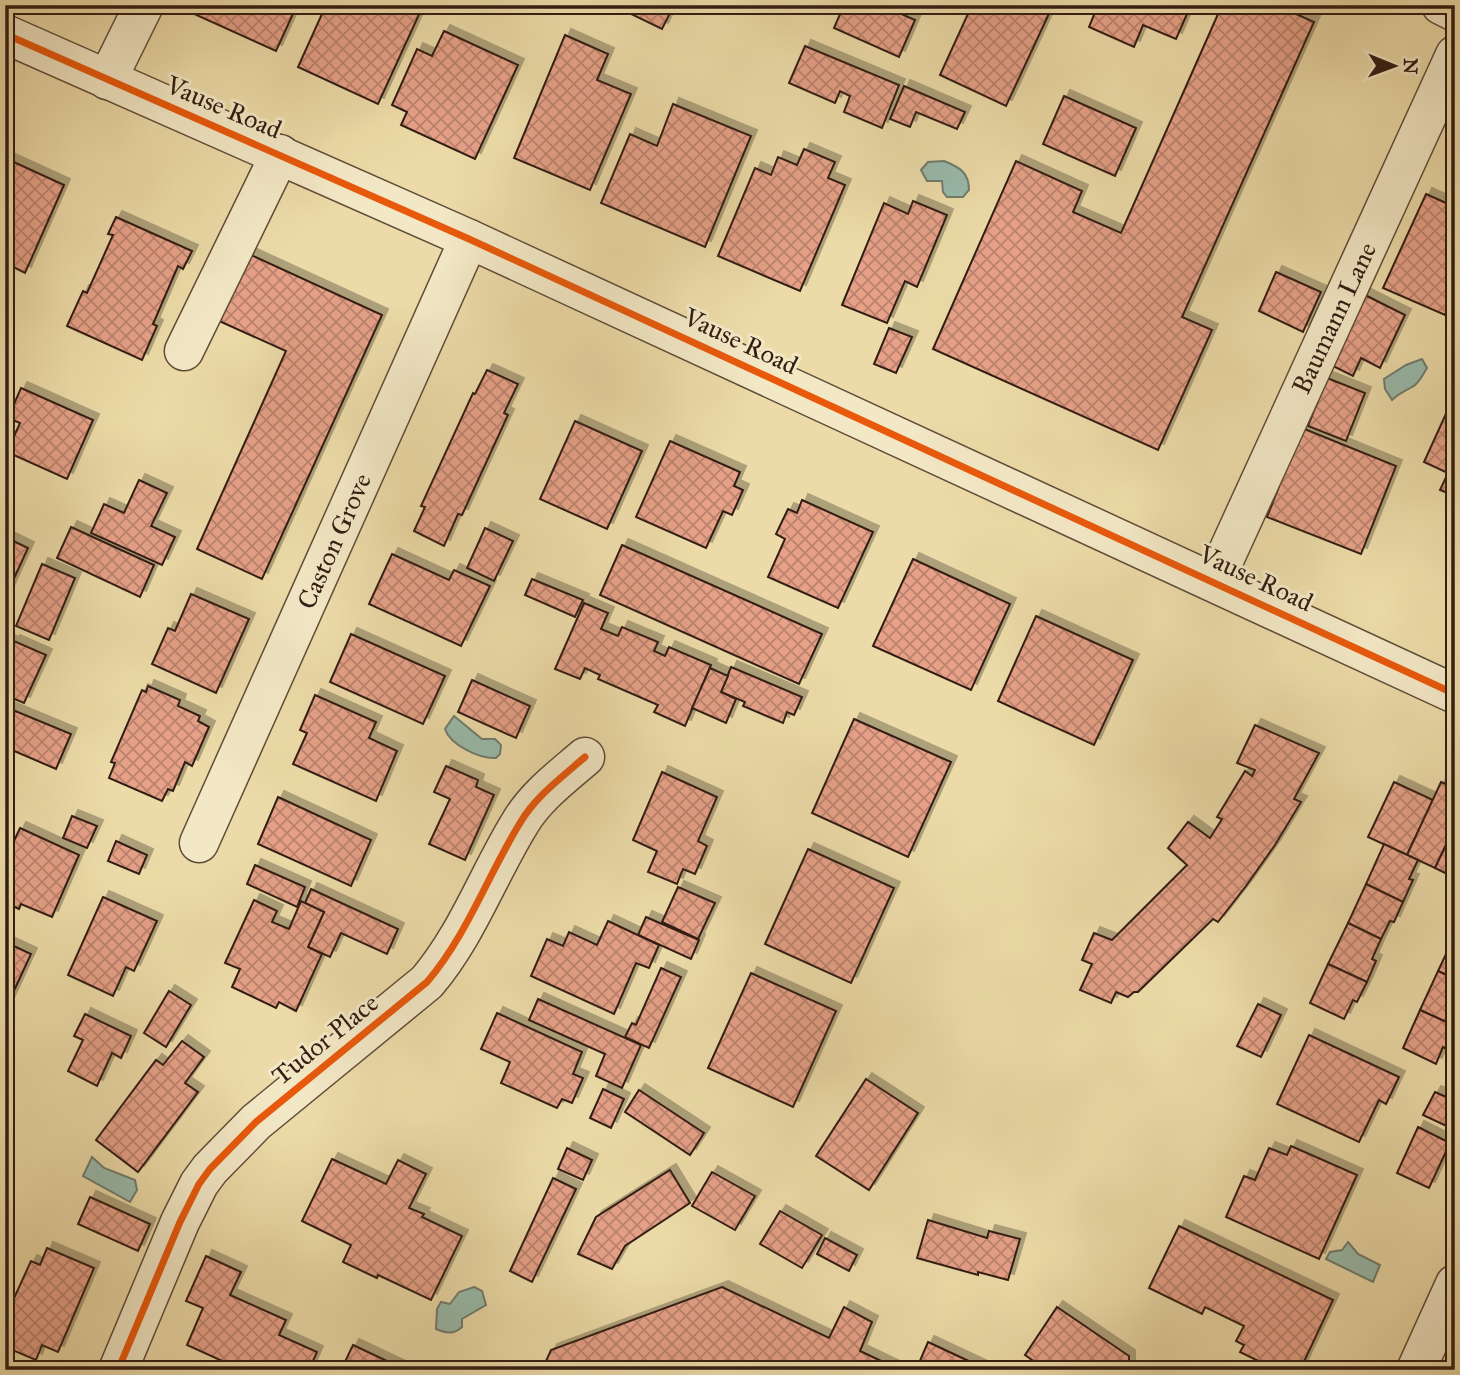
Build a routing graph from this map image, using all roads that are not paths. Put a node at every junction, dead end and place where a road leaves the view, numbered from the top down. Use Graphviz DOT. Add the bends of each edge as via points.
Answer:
graph roads {
  1 [pos="144,5"];
  2 [pos="1441,5"];
  3 [pos="1455,12"];
  4 [pos="5,34"];
  5 [pos="1455,55"];
  6 [pos="107,80"];
  7 [pos="280,154"];
  8 [pos="469,239"];
  9 [pos="184,351"];
  10 [pos="1214,582"];
  11 [pos="1455,694"];
  12 [pos="585,757"];
  13 [pos="199,843"];
  14 [pos="1455,1284"];
  15 [pos="118,1370"];
  16 [pos="1416,1370"];
  1 -- 6 [label="street"];
  2 -- 3 [label="street"];
  4 -- 6 [label="street, Vause Road"];
  5 -- 10 [label="street, Baumann Lane"];
  6 -- 7 [label="street, Vause Road"];
  7 -- 8 [label="street, Vause Road"];
  7 -- 9 [label="street"];
  8 -- 10 [label="street, Vause Road"];
  8 -- 13 [label="street, Caston Grove"];
  10 -- 11 [label="street, Vause Road"];
  12 -- 15 [label="street, Tudor Place" via="548,789 520,822 449,955 427,982 256,1122 210,1169 180,1223"];
  14 -- 16 [label="street"];
}
